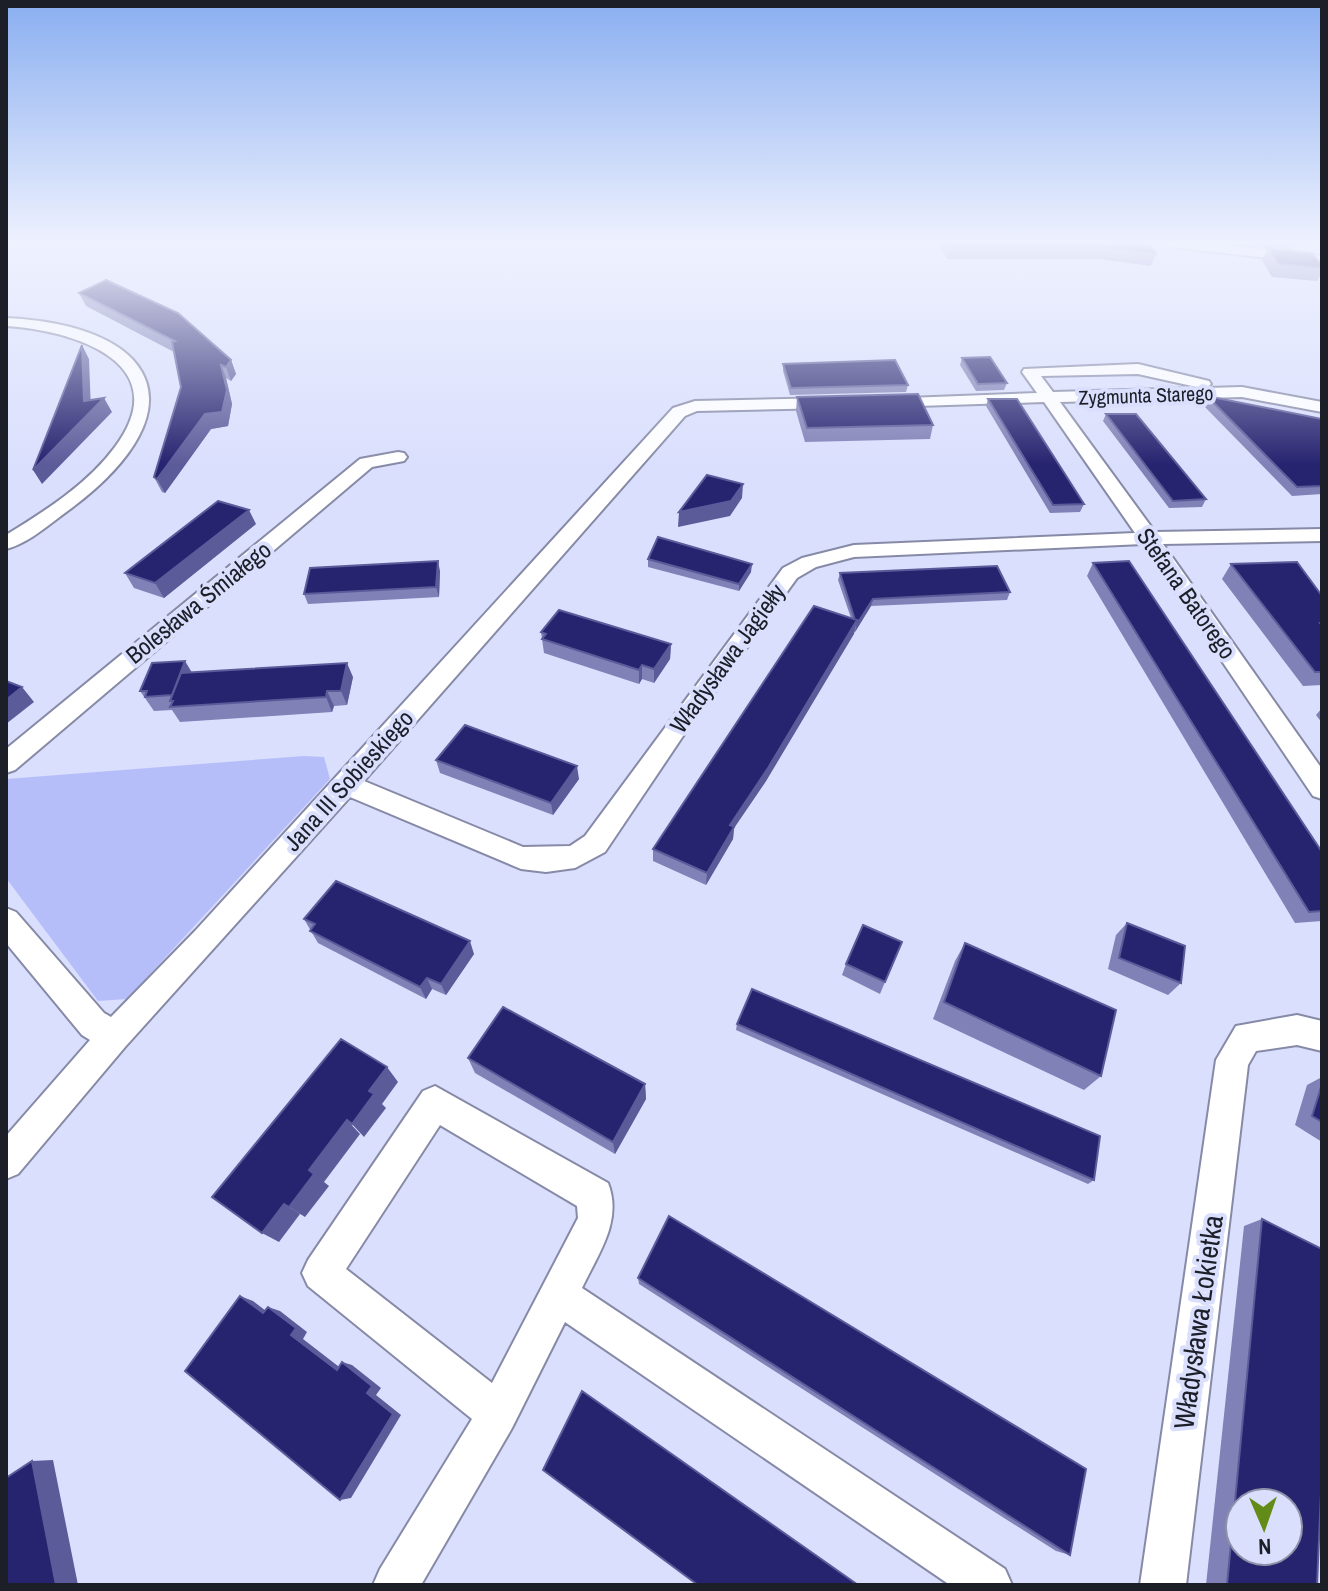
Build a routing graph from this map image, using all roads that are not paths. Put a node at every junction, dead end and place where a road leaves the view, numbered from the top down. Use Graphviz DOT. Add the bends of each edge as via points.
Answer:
graph roads {
  1 [pos="6,322"];
  2 [pos="1242,392"];
  3 [pos="1050,398"];
  4 [pos="695,406"];
  5 [pos="1322,407"];
  6 [pos="398,457"];
  7 [pos="1322,535"];
  8 [pos="1149,538"];
  9 [pos="6,543"];
  10 [pos="6,763"];
  11 [pos="343,783"];
  12 [pos="1322,789"];
  13 [pos="6,921"];
  14 [pos="114,1036"];
  15 [pos="1322,1036"];
  16 [pos="6,1162"];
  17 [pos="560,1296"];
  18 [pos="498,1414"];
  19 [pos="396,1585"];
  20 [pos="989,1585"];
  21 [pos="1163,1585"];
  1 -- 9 [label="street" via="75,332 100,342 129,364 144,395 139,420 105,469 73,499"];
  2 -- 3 [label="street, Zygmunta Starego"];
  2 -- 3 [label="street, Zygmunta Starego" via="1138,369 1030,372"];
  2 -- 5 [label="street, Zygmunta Starego"];
  3 -- 4 [label="street, Zygmunta Starego"];
  3 -- 8 [label="street, Stefana Batorego"];
  4 -- 11 [label="street, Jana III Sobieskiego" via="671,420"];
  6 -- 10 [label="street, Bolesława Śmiałego" via="366,463"];
  7 -- 8 [label="street, Władysława Jagiełły"];
  8 -- 11 [label="street, Władysława Jagiełły" via="854,551 809,562 790,573 595,844 575,857 521,858"];
  8 -- 12 [label="street, Stefana Batorego"];
  11 -- 14 [label="street, Jana III Sobieskiego"];
  13 -- 14 [label="street" via="93,1024"];
  14 -- 16 [label="street, Jana III Sobieskiego"];
  15 -- 21 [label="street, Władysława Łokietka" via="1297,1030 1247,1037 1232,1060"];
  17 -- 18 [label="street"];
  17 -- 18 [label="street" via="596,1220 595,1196 435,1103 321,1273"];
  17 -- 20 [label="street"];
  18 -- 19 [label="street"];
}
